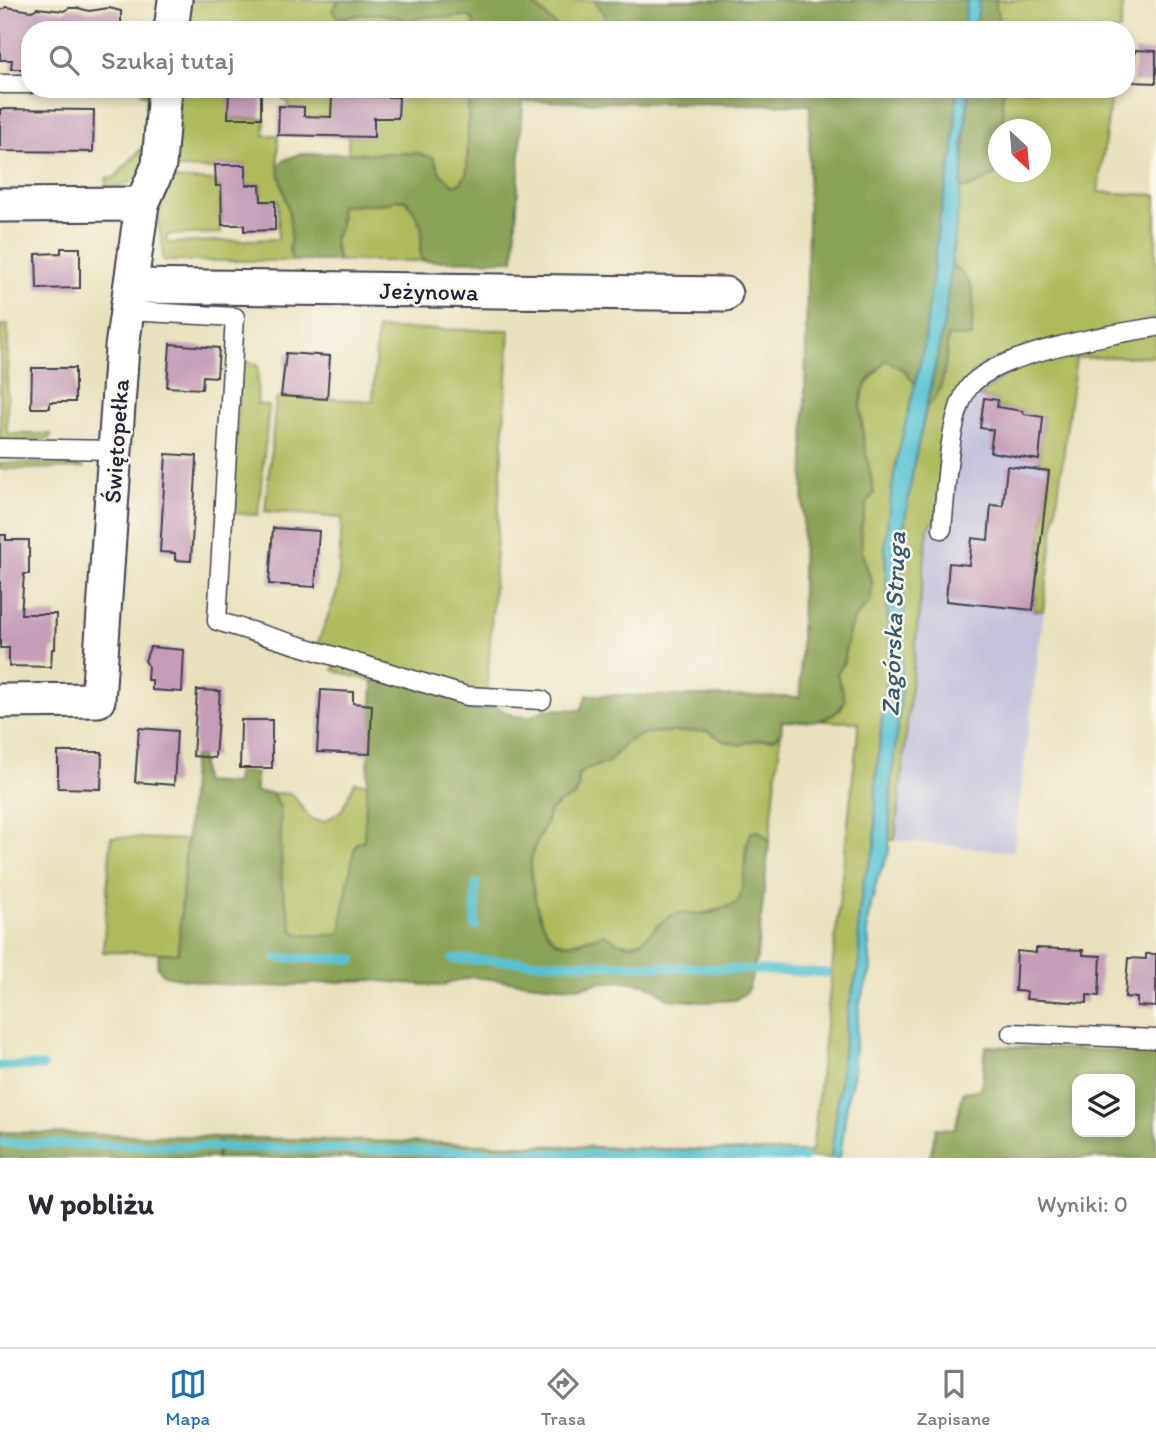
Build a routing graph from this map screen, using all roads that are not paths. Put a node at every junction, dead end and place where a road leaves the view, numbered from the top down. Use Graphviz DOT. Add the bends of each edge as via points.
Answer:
graph roads {
  1 [pos="174,0"];
  2 [pos="172,21"];
  3 [pos="2,84"];
  4 [pos="21,84"];
  5 [pos="164,98"];
  6 [pos="142,204"];
  7 [pos="0,205"];
  8 [pos="725,294"];
  9 [pos="131,298"];
  10 [pos="1156,327"];
  11 [pos="0,448"];
  12 [pos="115,450"];
  13 [pos="942,529"];
  14 [pos="542,700"];
  15 [pos="0,701"];
  16 [pos="1011,1033"];
  17 [pos="1156,1039"];
  1 -- 2 [label="street"];
  3 -- 4 [label="lane"];
  5 -- 6 [label="street, Świętopełka" via="159,165"];
  6 -- 7 [label="street"];
  6 -- 9 [label="street, Świętopełka"];
  8 -- 9 [label="street, Jeżynowa"];
  9 -- 12 [label="street, Świętopełka" via="122,347"];
  9 -- 14 [label="lane" via="235,317 217,621 467,695"];
  10 -- 13 [label="lane" via="1102,335 1002,363 969,387 955,418"];
  11 -- 12 [label="lane"];
  12 -- 15 [label="street, Świętopełka" via="98,700"];
  16 -- 17 [label="lane"];
}
